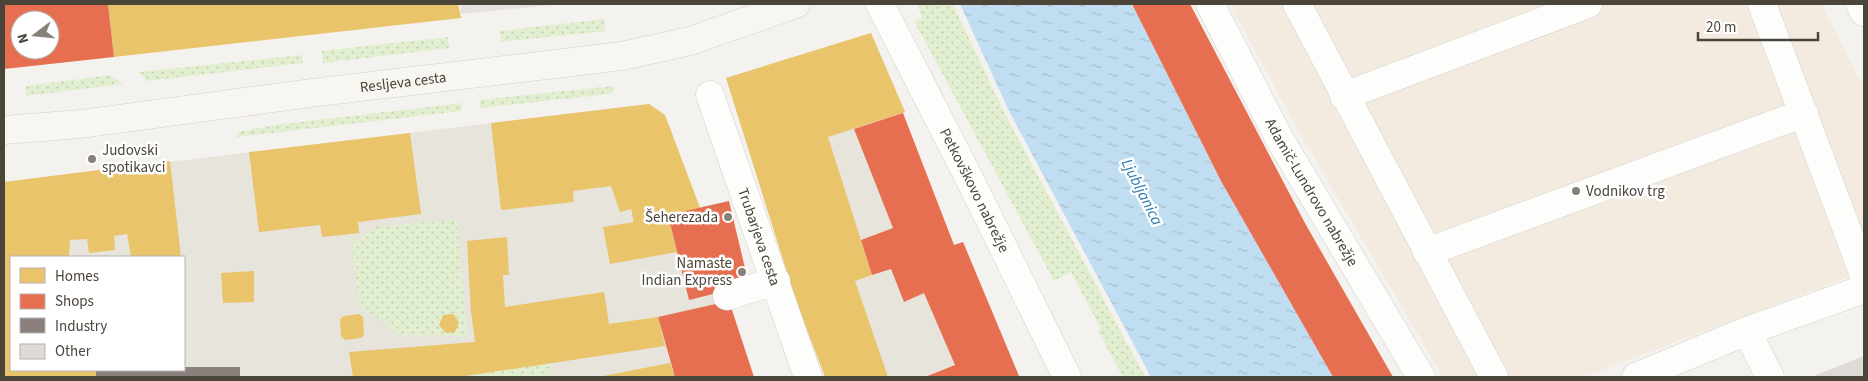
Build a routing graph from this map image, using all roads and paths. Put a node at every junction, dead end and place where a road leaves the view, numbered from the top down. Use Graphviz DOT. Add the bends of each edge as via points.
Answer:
graph roads {
  1 [pos="796,4"];
  2 [pos="880,4"];
  3 [pos="1210,4"];
  4 [pos="1297,4"];
  5 [pos="1588,4"];
  6 [pos="1762,4"];
  7 [pos="1860,4"];
  8 [pos="1864,12"];
  9 [pos="710,95"];
  10 [pos="1344,96"];
  11 [pos="1804,113"];
  12 [pos="4,130"];
  13 [pos="1427,252"];
  14 [pos="1864,275"];
  15 [pos="776,282"];
  16 [pos="1864,289"];
  17 [pos="727,296"];
  18 [pos="1747,331"];
  19 [pos="808,377"];
  20 [pos="1067,377"];
  21 [pos="1421,377"];
  22 [pos="1494,377"];
  23 [pos="1636,377"];
  24 [pos="1770,377"];
  1 -- 12 [label="main road, Resljeva cesta" via="690,41 622,56 81,124"];
  2 -- 20 [label="street, Petkovškovo nabrežje"];
  3 -- 21 [label="street, Adamič-Lundrovo nabrežje" via="1279,138"];
  4 -- 10 [label="street"];
  5 -- 10 [label="street"];
  6 -- 11 [label="street"];
  7 -- 8 [label="street"];
  9 -- 15 [label="street, Trubarjeva cesta"];
  10 -- 13 [label="street"];
  11 -- 13 [label="street"];
  11 -- 14 [label="street"];
  13 -- 22 [label="street"];
  15 -- 17 [label="street"];
  15 -- 19 [label="street, Trubarjeva cesta"];
  16 -- 18 [label="street"];
  18 -- 23 [label="street"];
  18 -- 24 [label="street"];
}
